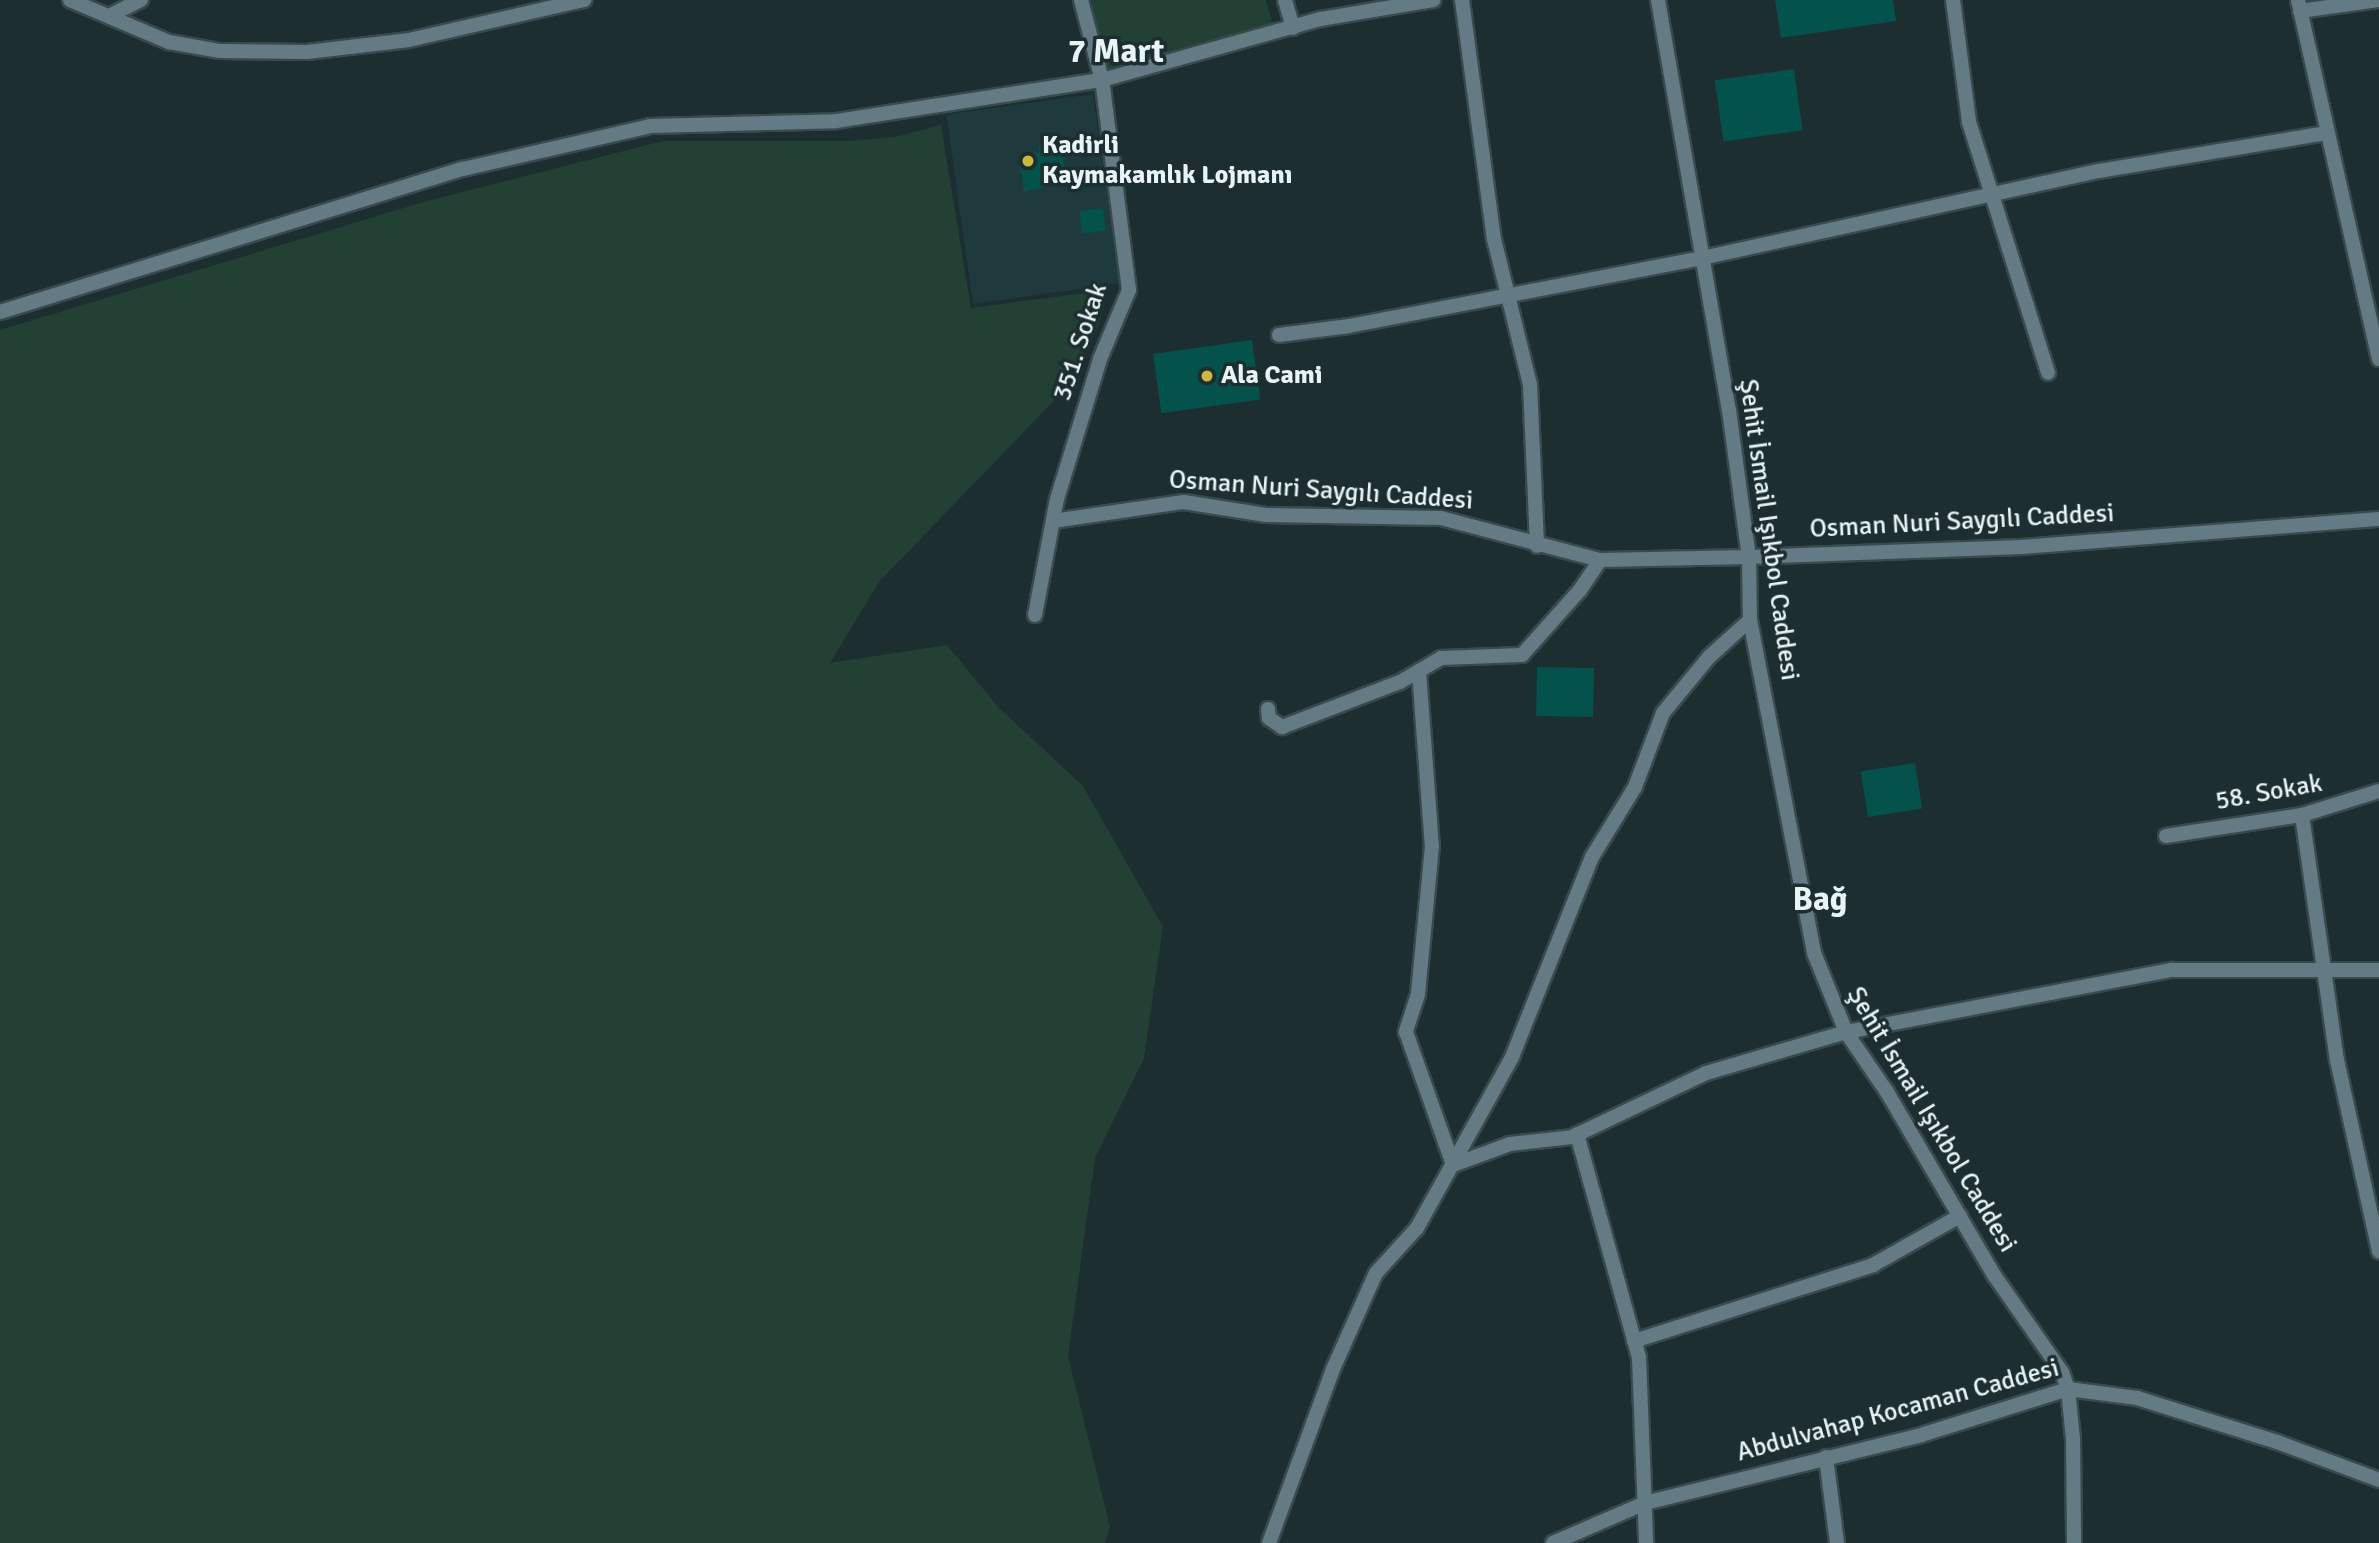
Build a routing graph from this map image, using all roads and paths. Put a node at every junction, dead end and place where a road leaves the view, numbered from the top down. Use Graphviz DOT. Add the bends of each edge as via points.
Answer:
graph roads {
  1 [pos="70,0"];
  2 [pos="141,0"];
  3 [pos="584,0"];
  4 [pos="1081,0"];
  5 [pos="1285,0"];
  6 [pos="1433,0"];
  7 [pos="1462,0"];
  8 [pos="1658,0"];
  9 [pos="1953,0"];
  10 [pos="2378,0"];
  11 [pos="2299,5"];
  12 [pos="109,16"];
  13 [pos="1293,28"];
  14 [pos="1102,80"];
  15 [pos="2325,133"];
  16 [pos="1990,194"];
  17 [pos="1702,258"];
  18 [pos="1508,296"];
  19 [pos="0,312"];
  20 [pos="1279,335"];
  21 [pos="2378,351"];
  22 [pos="2048,373"];
  23 [pos="2379,519"];
  24 [pos="1053,521"];
  25 [pos="1537,546"];
  26 [pos="1749,557"];
  27 [pos="1600,560"];
  28 [pos="1035,615"];
  29 [pos="1750,620"];
  30 [pos="1419,671"];
  31 [pos="1268,709"];
  32 [pos="2379,791"];
  33 [pos="2302,815"];
  34 [pos="2166,836"];
  35 [pos="2321,968"];
  36 [pos="2379,970"];
  37 [pos="1846,1032"];
  38 [pos="1577,1134"];
  39 [pos="1453,1165"];
  40 [pos="1960,1216"];
  41 [pos="2379,1251"];
  42 [pos="1634,1341"];
  43 [pos="2068,1389"];
  44 [pos="1826,1457"];
  45 [pos="2379,1480"];
  46 [pos="1645,1503"];
  47 [pos="1269,1543"];
  48 [pos="1553,1543"];
  49 [pos="1646,1543"];
  50 [pos="1837,1543"];
  51 [pos="2074,1543"];
  1 -- 12 [label="street"];
  2 -- 12 [label="street"];
  3 -- 12 [label="street" via="409,40 307,52 220,51 169,42"];
  4 -- 14 [label="street, 351. Sokak"];
  5 -- 13 [label="street"];
  6 -- 13 [label="street"];
  7 -- 18 [label="street" via="1494,239"];
  8 -- 17 [label="street, Şehit İsmail Işıkbol Caddesi"];
  9 -- 16 [label="street" via="1969,122"];
  10 -- 11 [label="street"];
  11 -- 15 [label="street"];
  13 -- 14 [label="street"];
  14 -- 19 [label="street" via="836,121 650,126 463,169"];
  14 -- 24 [label="street, 351. Sokak" via="1129,290 1100,359"];
  15 -- 16 [label="street"];
  15 -- 21 [label="street"];
  16 -- 17 [label="street"];
  16 -- 22 [label="street"];
  17 -- 18 [label="street"];
  17 -- 26 [label="street, Şehit İsmail Işıkbol Caddesi"];
  18 -- 20 [label="street"];
  18 -- 25 [label="street" via="1530,384"];
  23 -- 26 [label="street, Osman Nuri Saygılı Caddesi" via="2022,547"];
  24 -- 25 [label="street, Osman Nuri Saygılı Caddesi" via="1184,502 1266,515 1441,518 1473,523"];
  24 -- 28 [label="street, 351. Sokak"];
  25 -- 27 [label="street, Osman Nuri Saygılı Caddesi"];
  26 -- 27 [label="street, Osman Nuri Saygılı Caddesi"];
  26 -- 29 [label="street, Şehit İsmail Işıkbol Caddesi"];
  27 -- 30 [label="street" via="1580,590 1522,655 1441,658"];
  29 -- 37 [label="street, Şehit İsmail Işıkbol Caddesi" via="1814,953"];
  29 -- 39 [label="street" via="1709,657 1663,713 1635,787 1592,857 1512,1057"];
  30 -- 31 [label="street" via="1325,714 1282,727 1269,718"];
  30 -- 39 [label="street" via="1432,846 1420,980 1406,1032"];
  32 -- 33 [label="street, 58. Sokak"];
  33 -- 34 [label="street, 58. Sokak"];
  33 -- 35 [label="street"];
  35 -- 36 [label="street"];
  35 -- 37 [label="street" via="2171,970"];
  35 -- 41 [label="street"];
  37 -- 38 [label="street" via="1706,1073"];
  37 -- 40 [label="street, Şehit İsmail Işıkbol Caddesi"];
  38 -- 39 [label="street" via="1510,1144"];
  38 -- 42 [label="street"];
  39 -- 47 [label="street" via="1417,1228 1376,1273 1333,1369"];
  40 -- 42 [label="street" via="1873,1265"];
  40 -- 43 [label="street, Şehit İsmail Işıkbol Caddesi"];
  42 -- 46 [label="street" via="1639,1357"];
  43 -- 44 [label="street, Abdulvahap Kocaman Caddesi" via="1973,1420"];
  43 -- 45 [label="street, Abdulvahap Kocaman Caddesi" via="2137,1398"];
  43 -- 51 [label="street, Şehit İsmail Işıkbol Caddesi"];
  44 -- 46 [label="street, Abdulvahap Kocaman Caddesi"];
  44 -- 50 [label="street"];
  46 -- 48 [label="street, Abdulvahap Kocaman Caddesi"];
  46 -- 49 [label="street"];
}
